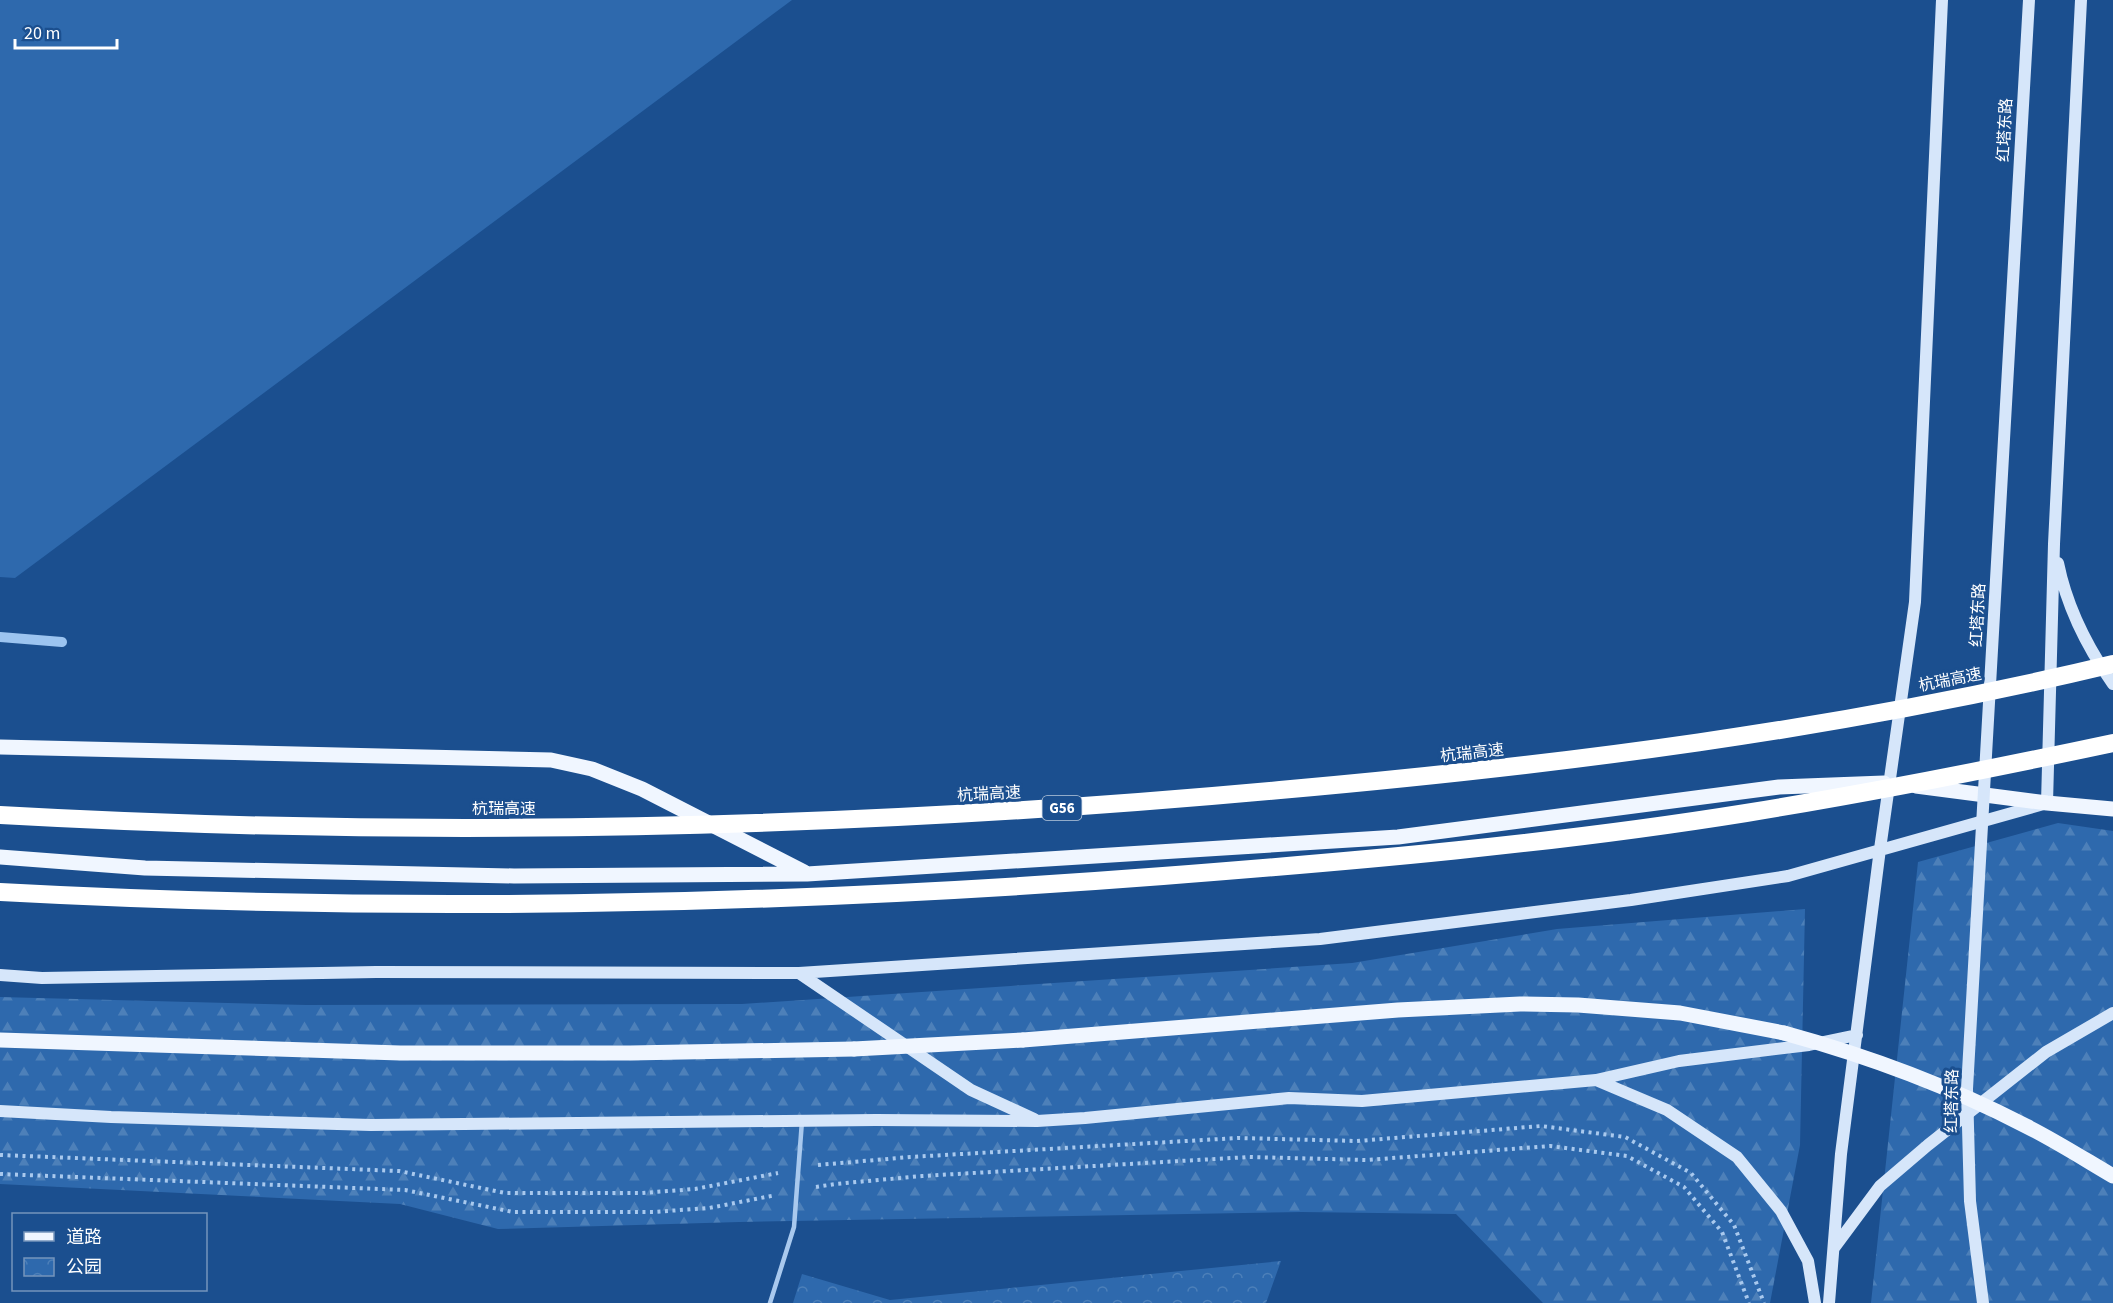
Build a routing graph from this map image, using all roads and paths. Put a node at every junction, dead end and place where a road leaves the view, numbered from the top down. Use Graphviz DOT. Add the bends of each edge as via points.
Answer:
graph roads {
  1 [pos="1942,0"];
  2 [pos="2029,0"];
  3 [pos="2081,0"];
  4 [pos="2054,544"];
  5 [pos="2113,664"];
  6 [pos="2113,684"];
  7 [pos="2113,743"];
  8 [pos="0,747"];
  9 [pos="1889,782"];
  10 [pos="2047,803"];
  11 [pos="2113,809"];
  12 [pos="0,815"];
  13 [pos="1880,849"];
  14 [pos="0,857"];
  15 [pos="807,874"];
  16 [pos="0,891"];
  17 [pos="799,973"];
  18 [pos="0,975"];
  19 [pos="2113,1012"];
  20 [pos="1857,1035"];
  21 [pos="0,1041"];
  22 [pos="1596,1080"];
  23 [pos="0,1111"];
  24 [pos="802,1121"];
  25 [pos="1037,1121"];
  26 [pos="0,1155"];
  27 [pos="799,1169"];
  28 [pos="0,1174"];
  29 [pos="2113,1176"];
  30 [pos="797,1191"];
  31 [pos="1834,1248"];
  32 [pos="770,1303"];
  33 [pos="1749,1303"];
  34 [pos="1764,1303"];
  35 [pos="1815,1303"];
  36 [pos="1829,1303"];
  37 [pos="1983,1303"];
  1 -- 9 [label="main road" via="1914,602"];
  2 -- 37 [label="main road, 红塔东路, bridge" via="1967,1089 1970,1201"];
  3 -- 4 [label="main road"];
  4 -- 6 [label="main road" via="2064,590 2079,627"];
  4 -- 10 [label="main road"];
  5 -- 12 [label="highway, 杭瑞高速 / G56, bridge" via="1870,715 1637,752 1410,778 1045,809 809,821 551,827 241,824"];
  7 -- 16 [label="highway, bridge" via="1884,790 1648,827 1417,854 1050,885 728,900 551,903 227,900"];
  8 -- 15 [label="main road" via="551,760 592,769 642,789"];
  9 -- 10 [label="main road"];
  9 -- 13 [label="main road"];
  9 -- 15 [label="main road" via="1779,787 1398,837"];
  10 -- 11 [label="main road"];
  10 -- 13 [label="main road"];
  13 -- 17 [label="main road" via="1788,876 1320,939"];
  13 -- 20 [label="main road"];
  14 -- 15 [label="main road" via="145,868 514,876"];
  17 -- 18 [label="main road" via="376,972 42,978"];
  17 -- 25 [label="main road" via="971,1090"];
  19 -- 31 [label="main road" via="2046,1052 1928,1145 1880,1186"];
  20 -- 22 [label="main road" via="1679,1061"];
  20 -- 31 [label="main road" via="1841,1154"];
  21 -- 29 [label="main road, bridge" via="400,1053 854,1049 1460,1006 1578,1005 1680,1013 1830,1046 1927,1080 2027,1126"];
  22 -- 25 [label="main road" via="1362,1101 1289,1098"];
  22 -- 35 [label="main road" via="1667,1110 1737,1157 1787,1221 1808,1261"];
  23 -- 24 [label="main road" via="371,1125"];
  24 -- 25 [label="main road"];
  24 -- 27 [label="lane"];
  26 -- 27 [label="path" via="399,1171 505,1193 695,1189"];
  27 -- 30 [label="lane"];
  27 -- 34 [label="path" via="910,1157 1238,1137 1357,1141 1541,1126 1625,1137 1691,1173 1734,1225"];
  28 -- 30 [label="path" via="405,1190 513,1212 709,1208"];
  30 -- 32 [label="lane" via="794,1227"];
  30 -- 33 [label="path" via="922,1176 1249,1157 1367,1160 1550,1146 1627,1155 1684,1187 1722,1232"];
  31 -- 36 [label="main road"];
}
